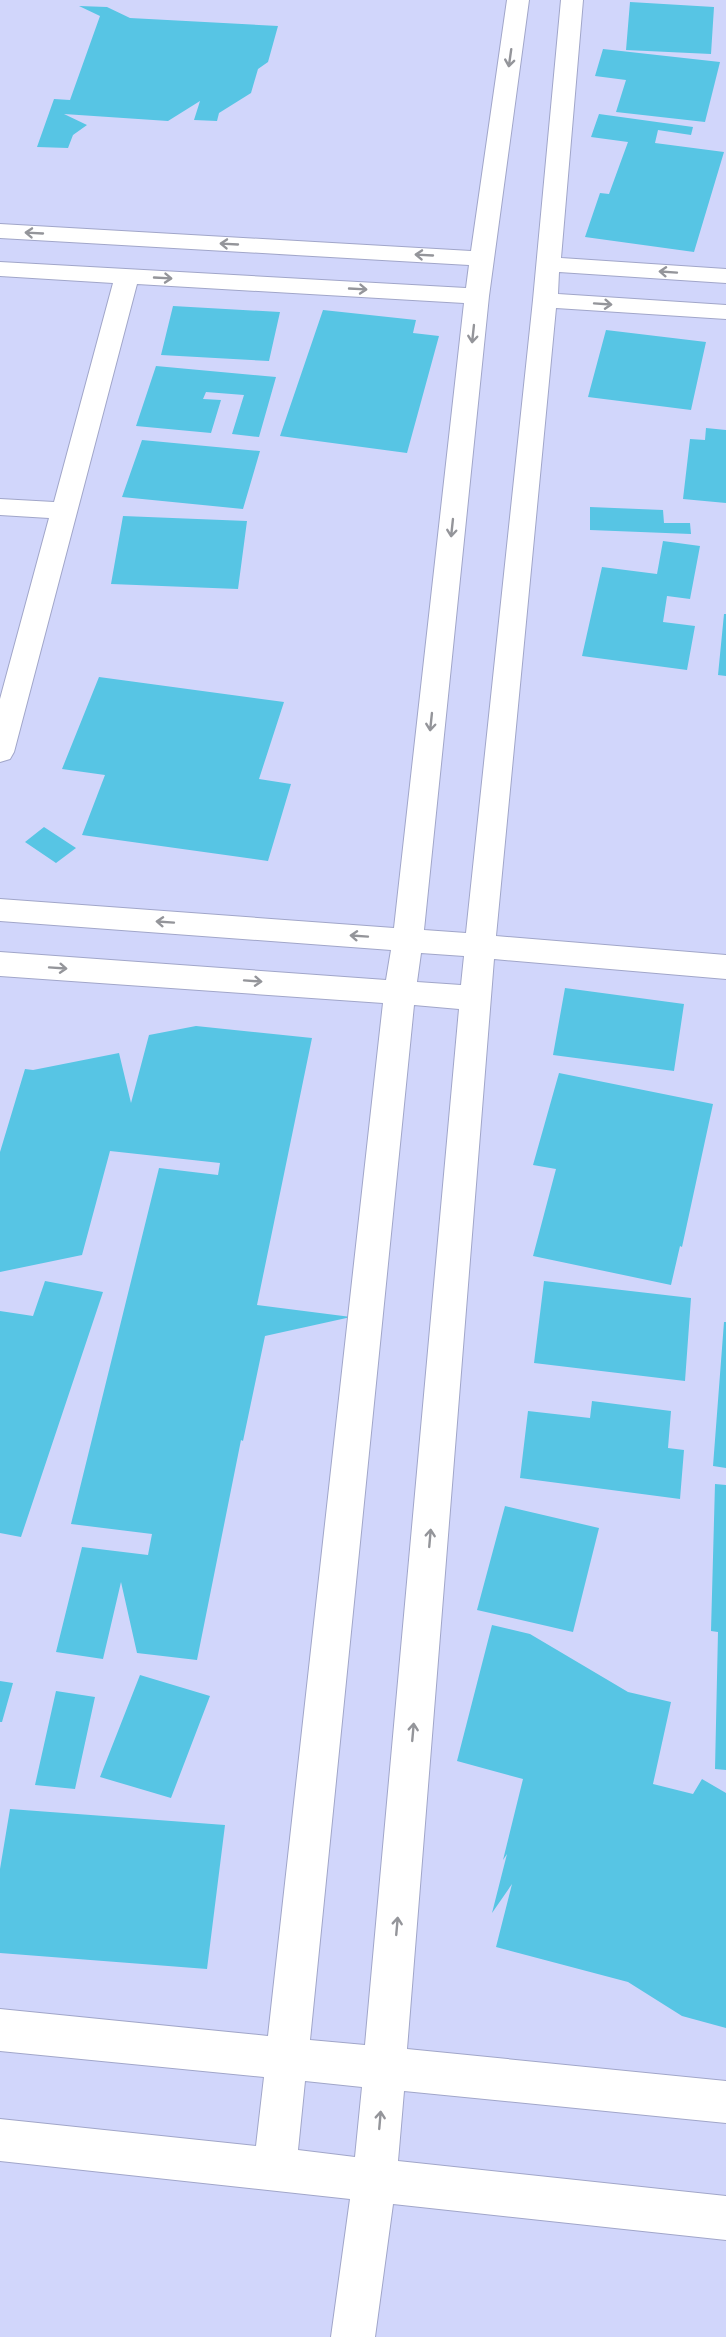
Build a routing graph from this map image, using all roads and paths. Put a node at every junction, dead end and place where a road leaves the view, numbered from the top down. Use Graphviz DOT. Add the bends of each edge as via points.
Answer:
graph roads {
  1 [pos="518,0"];
  2 [pos="572,0"];
  3 [pos="0,231"];
  4 [pos="482,259"];
  5 [pos="547,264"];
  6 [pos="0,269"];
  7 [pos="127,276"];
  8 [pos="726,276"];
  9 [pos="477,296"];
  10 [pos="545,300"];
  11 [pos="726,312"];
  12 [pos="0,507"];
  13 [pos="65,512"];
  14 [pos="0,752"];
  15 [pos="0,910"];
  16 [pos="408,940"];
  17 [pos="480,946"];
  18 [pos="0,964"];
  19 [pos="726,967"];
  20 [pos="400,991"];
  21 [pos="476,998"];
  22 [pos="0,2030"];
  23 [pos="288,2057"];
  24 [pos="385,2066"];
  25 [pos="726,2102"];
  26 [pos="0,2140"];
  27 [pos="275,2168"];
  28 [pos="375,2179"];
  29 [pos="726,2218"];
  30 [pos="352,2337"];
  1 -- 4 [label="street, one-way"];
  2 -- 5 [label="street"];
  4 -- 3 [label="street, one-way"];
  4 -- 9 [label="street"];
  8 -- 5 [label="street, one-way"];
  5 -- 10 [label="street"];
  6 -- 7 [label="street"];
  7 -- 9 [label="street, one-way"];
  7 -- 13 [label="street"];
  9 -- 16 [label="street, one-way"];
  10 -- 11 [label="street, one-way"];
  10 -- 17 [label="street"];
  12 -- 13 [label="street"];
  13 -- 14 [label="street"];
  16 -- 15 [label="street, one-way"];
  16 -- 17 [label="street"];
  16 -- 20 [label="street"];
  17 -- 19 [label="street"];
  17 -- 21 [label="street"];
  18 -- 20 [label="street, one-way"];
  20 -- 21 [label="street"];
  20 -- 23 [label="street"];
  24 -- 21 [label="street, one-way"];
  22 -- 23 [label="street"];
  23 -- 24 [label="street"];
  23 -- 27 [label="street"];
  24 -- 25 [label="street"];
  28 -- 24 [label="street, one-way"];
  26 -- 27 [label="street"];
  27 -- 28 [label="street"];
  28 -- 29 [label="street"];
  28 -- 30 [label="street"];
}
